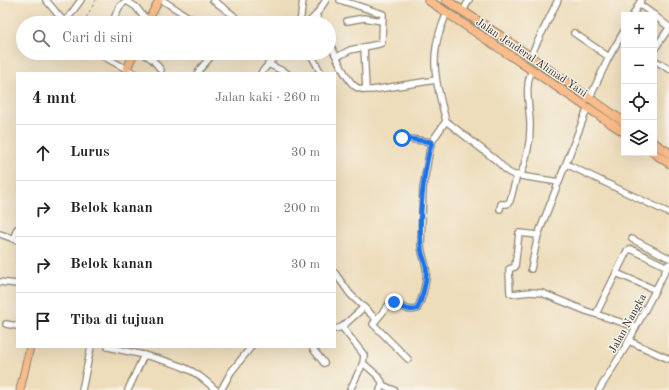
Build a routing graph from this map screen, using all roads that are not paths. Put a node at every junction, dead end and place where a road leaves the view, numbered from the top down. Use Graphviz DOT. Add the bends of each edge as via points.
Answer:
graph roads {
  1 [pos="46,0"];
  2 [pos="81,0"];
  3 [pos="159,0"];
  4 [pos="162,0"];
  5 [pos="213,0"];
  6 [pos="303,0"];
  7 [pos="326,0"];
  8 [pos="340,0"];
  9 [pos="428,0"];
  10 [pos="446,0"];
  11 [pos="469,0"];
  12 [pos="558,0"];
  13 [pos="641,1"];
  14 [pos="463,11"];
  15 [pos="447,12"];
  16 [pos="635,12"];
  17 [pos="651,12"];
  18 [pos="316,15"];
  19 [pos="59,16"];
  20 [pos="70,16"];
  21 [pos="116,16"];
  22 [pos="143,16"];
  23 [pos="153,16"];
  24 [pos="187,16"];
  25 [pos="234,16"];
  26 [pos="301,16"];
  27 [pos="657,17"];
  28 [pos="347,21"];
  29 [pos="382,21"];
  30 [pos="669,27"];
  31 [pos="574,34"];
  32 [pos="621,36"];
  33 [pos="364,47"];
  34 [pos="655,48"];
  35 [pos="337,57"];
  36 [pos="530,57"];
  37 [pos="609,57"];
  38 [pos="109,60"];
  39 [pos="131,60"];
  40 [pos="153,60"];
  41 [pos="208,60"];
  42 [pos="314,60"];
  43 [pos="270,62"];
  44 [pos="657,62"];
  45 [pos="669,69"];
  46 [pos="161,70"];
  47 [pos="532,70"];
  48 [pos="127,71"];
  49 [pos="198,72"];
  50 [pos="262,72"];
  51 [pos="286,72"];
  52 [pos="320,72"];
  53 [pos="436,80"];
  54 [pos="366,90"];
  55 [pos="588,103"];
  56 [pos="446,120"];
  57 [pos="621,120"];
  58 [pos="621,130"];
  59 [pos="402,138"];
  60 [pos="432,142"];
  61 [pos="657,145"];
  62 [pos="669,153"];
  63 [pos="657,155"];
  64 [pos="669,163"];
  65 [pos="566,164"];
  66 [pos="519,175"];
  67 [pos="559,182"];
  68 [pos="500,209"];
  69 [pos="669,213"];
  70 [pos="0,234"];
  71 [pos="538,237"];
  72 [pos="632,239"];
  73 [pos="15,240"];
  74 [pos="669,258"];
  75 [pos="668,266"];
  76 [pos="531,269"];
  77 [pos="616,273"];
  78 [pos="336,276"];
  79 [pos="0,282"];
  80 [pos="16,284"];
  81 [pos="656,290"];
  82 [pos="363,308"];
  83 [pos="596,314"];
  84 [pos="376,319"];
  85 [pos="6,324"];
  86 [pos="16,326"];
  87 [pos="342,327"];
  88 [pos="636,327"];
  89 [pos="336,329"];
  90 [pos="629,341"];
  91 [pos="30,348"];
  92 [pos="91,348"];
  93 [pos="117,348"];
  94 [pos="250,348"];
  95 [pos="313,348"];
  96 [pos="144,355"];
  97 [pos="408,359"];
  98 [pos="669,359"];
  99 [pos="362,362"];
  100 [pos="324,363"];
  101 [pos="381,388"];
  102 [pos="20,390"];
  103 [pos="82,390"];
  104 [pos="128,390"];
  105 [pos="216,390"];
  106 [pos="221,390"];
  107 [pos="350,390"];
  108 [pos="394,390"];
  109 [pos="598,390"];
  1 -- 19 [label="street"];
  2 -- 20 [label="street"];
  3 -- 23 [label="main road"];
  4 -- 24 [label="street"];
  5 -- 25 [label="street"];
  6 -- 26 [label="street"];
  7 -- 18 [label="street"];
  8 -- 29 [label="street" via="382,13"];
  9 -- 15 [label="highway, Jalan Jenderal Ahmad Yani"];
  10 -- 14 [label="highway, Jalan Jenderal Ahmad Yani"];
  11 -- 14 [label="street"];
  12 -- 36 [label="street"];
  13 -- 16 [label="street"];
  13 -- 17 [label="street"];
  14 -- 36 [label="highway, Jalan Jenderal Ahmad Yani"];
  15 -- 47 [label="highway, Jalan Jenderal Ahmad Yani"];
  15 -- 53 [label="street" via="436,47"];
  21 -- 22 [label="street" via="123,3 127,2 133,4"];
  27 -- 30 [label="street"];
  28 -- 29 [label="street" via="364,18"];
  29 -- 33 [label="street" via="382,43"];
  30 -- 34 [label="street"];
  31 -- 37 [label="street"];
  32 -- 37 [label="street"];
  33 -- 35 [label="street"];
  33 -- 54 [label="street"];
  35 -- 54 [label="street" via="352,84 356,88"];
  36 -- 55 [label="highway, Jalan Jenderal Ahmad Yani"];
  37 -- 55 [label="street"];
  38 -- 48 [label="street"];
  39 -- 48 [label="main road"];
  40 -- 46 [label="street"];
  41 -- 49 [label="street"];
  42 -- 52 [label="street"];
  43 -- 50 [label="street"];
  43 -- 51 [label="street"];
  44 -- 45 [label="street"];
  47 -- 55 [label="highway, Jalan Jenderal Ahmad Yani"];
  47 -- 66 [label="street" via="528,82 528,153"];
  53 -- 54 [label="street"];
  53 -- 56 [label="street"];
  55 -- 57 [label="highway, Jalan Jenderal Ahmad Yani"];
  55 -- 58 [label="highway, Jalan Jenderal Ahmad Yani"];
  55 -- 65 [label="street"];
  56 -- 60 [label="street"];
  56 -- 66 [label="street" via="508,172"];
  59 -- 60 [label="street"];
  60 -- 84 [label="street" via="423,188 421,246 426,268 422,296 417,309 407,309 391,302"];
  61 -- 62 [label="highway"];
  63 -- 64 [label="highway"];
  65 -- 67 [label="street"];
  65 -- 69 [label="street"];
  66 -- 67 [label="street"];
  66 -- 68 [label="street" via="510,201 501,204"];
  67 -- 71 [label="street"];
  70 -- 73 [label="street"];
  71 -- 76 [label="street"];
  71 -- 83 [label="street" via="519,234 515,267 509,269 510,293 542,294"];
  72 -- 74 [label="street"];
  75 -- 77 [label="street" via="629,250"];
  75 -- 81 [label="street, Jalan Nangka"];
  77 -- 81 [label="street"];
  77 -- 83 [label="street"];
  78 -- 82 [label="street"];
  79 -- 80 [label="street"];
  81 -- 88 [label="street, Jalan Nangka"];
  82 -- 84 [label="street"];
  82 -- 87 [label="street"];
  83 -- 88 [label="street"];
  84 -- 97 [label="street" via="373,326"];
  85 -- 86 [label="street"];
  87 -- 89 [label="street"];
  87 -- 99 [label="street" via="364,353"];
  88 -- 90 [label="street, Jalan Nangka"];
  90 -- 98 [label="street"];
  90 -- 109 [label="street, Jalan Nangka"];
  91 -- 102 [label="main road"];
  92 -- 103 [label="street"];
  93 -- 96 [label="street"];
  94 -- 106 [label="street" via="231,372"];
  95 -- 100 [label="street"];
  96 -- 104 [label="street"];
  96 -- 105 [label="street" via="183,367"];
  99 -- 101 [label="street" via="378,376 382,382"];
  99 -- 107 [label="street"];
  101 -- 108 [label="street"];
}
